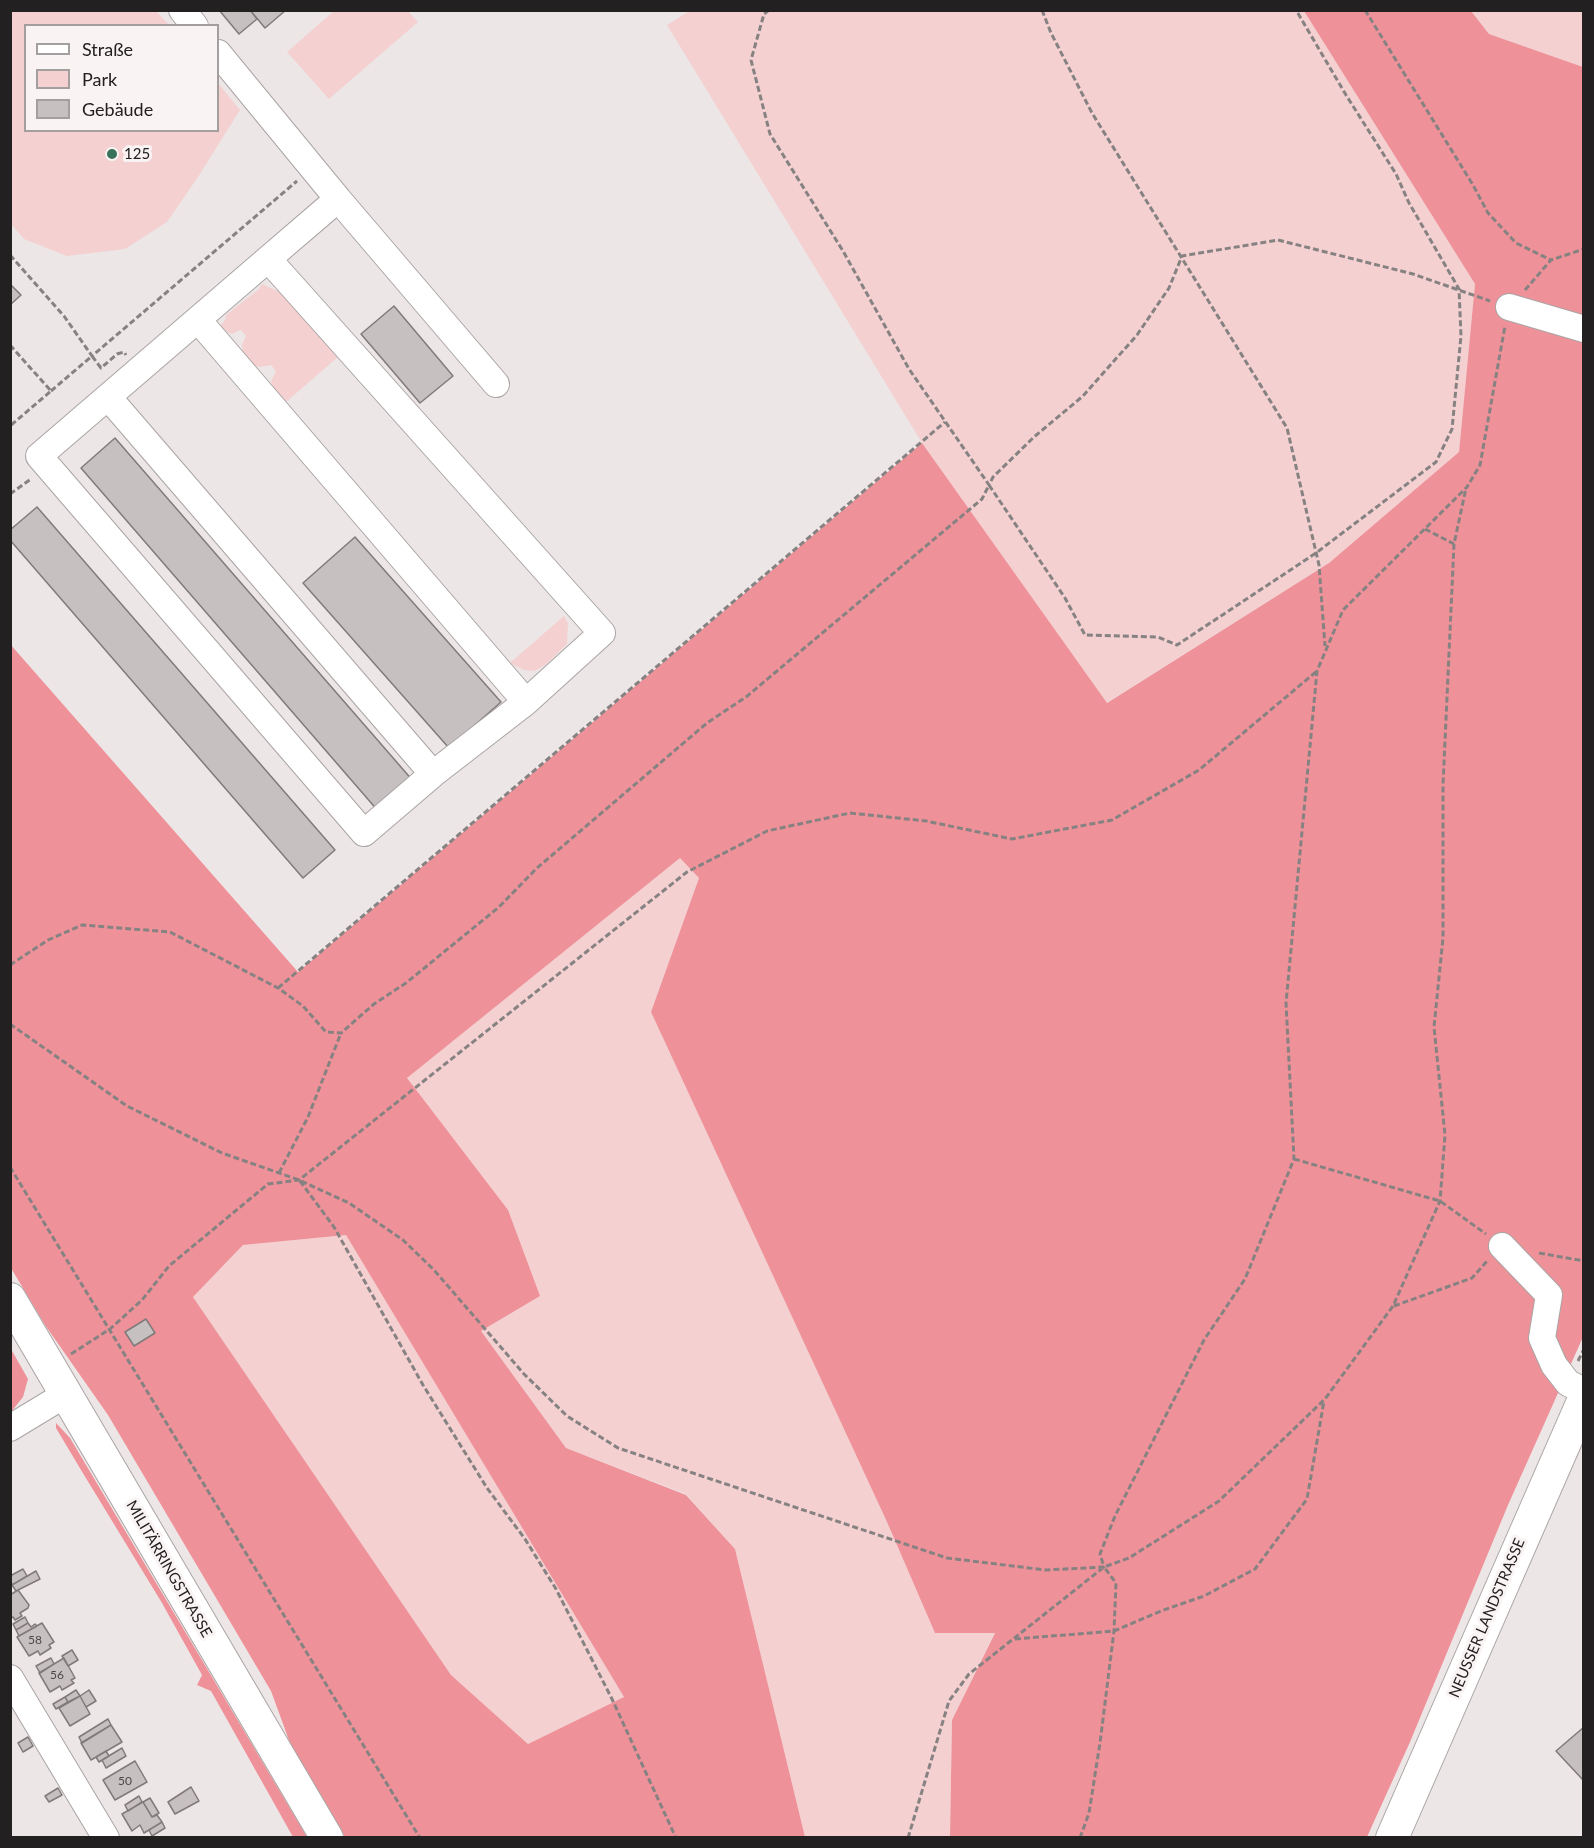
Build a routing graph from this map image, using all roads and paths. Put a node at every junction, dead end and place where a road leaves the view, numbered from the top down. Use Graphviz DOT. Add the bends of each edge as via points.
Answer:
graph roads {
  1 [pos="182,10"];
  2 [pos="769,10"];
  3 [pos="1042,10"];
  4 [pos="1296,10"];
  5 [pos="1365,10"];
  6 [pos="193,24"];
  7 [pos="219,54"];
  8 [pos="312,167"];
  9 [pos="338,199"];
  10 [pos="1584,249"];
  11 [pos="10,255"];
  12 [pos="1182,256"];
  13 [pos="268,259"];
  14 [pos="1551,260"];
  15 [pos="1459,289"];
  16 [pos="1509,307"];
  17 [pos="198,320"];
  18 [pos="1584,329"];
  19 [pos="10,345"];
  20 [pos="117,354"];
  21 [pos="92,356"];
  22 [pos="496,384"];
  23 [pos="51,391"];
  24 [pos="108,397"];
  25 [pos="946,422"];
  26 [pos="10,426"];
  27 [pos="48,466"];
  28 [pos="989,485"];
  29 [pos="1467,487"];
  30 [pos="10,494"];
  31 [pos="1425,529"];
  32 [pos="1454,544"];
  33 [pos="1316,553"];
  34 [pos="1326,648"];
  35 [pos="1317,671"];
  36 [pos="526,702"];
  37 [pos="433,774"];
  38 [pos="10,965"];
  39 [pos="278,988"];
  40 [pos="10,1024"];
  41 [pos="341,1033"];
  42 [pos="1294,1159"];
  43 [pos="10,1167"];
  44 [pos="279,1173"];
  45 [pos="299,1180"];
  46 [pos="1440,1201"];
  47 [pos="1502,1246"];
  48 [pos="1537,1252"];
  49 [pos="1584,1262"];
  50 [pos="10,1299"];
  51 [pos="1393,1306"];
  52 [pos="110,1329"];
  53 [pos="61,1386"];
  54 [pos="1584,1391"];
  55 [pos="1324,1399"];
  56 [pos="1584,1399"];
  57 [pos="10,1428"];
  58 [pos="1573,1444"];
  59 [pos="1104,1567"];
  60 [pos="1114,1631"];
  61 [pos="1013,1639"];
  62 [pos="12,1685"];
  63 [pos="106,1838"];
  64 [pos="327,1838"];
  65 [pos="420,1838"];
  66 [pos="676,1838"];
  67 [pos="908,1838"];
  68 [pos="1080,1838"];
  69 [pos="1392,1838"];
  1 -- 6 [label="street"];
  2 -- 25 [label="path" via="751,60 770,134 843,251 909,369"];
  3 -- 12 [label="path" via="1092,113"];
  4 -- 15 [label="path" via="1396,174"];
  5 -- 14 [label="path" via="1488,213 1516,243"];
  7 -- 8 [label="street"];
  8 -- 9 [label="street"];
  8 -- 21 [label="path"];
  9 -- 13 [label="street"];
  9 -- 22 [label="street"];
  10 -- 14 [label="path"];
  11 -- 21 [label="path" via="64,316"];
  12 -- 15 [label="path" via="1278,240"];
  12 -- 28 [label="path" via="1169,288 1137,335 1083,396 1034,437"];
  12 -- 33 [label="path" via="1287,428"];
  13 -- 17 [label="street"];
  13 -- 36 [label="street" via="602,633"];
  14 -- 16 [label="path"];
  15 -- 16 [label="path"];
  15 -- 33 [label="path" via="1461,336 1452,429 1436,462"];
  16 -- 18 [label="street"];
  16 -- 29 [label="path" via="1480,465"];
  17 -- 24 [label="street"];
  17 -- 36 [label="street"];
  19 -- 23 [label="path"];
  20 -- 21 [label="path" via="101,368"];
  21 -- 23 [label="path"];
  23 -- 26 [label="path"];
  24 -- 27 [label="street" via="39,456"];
  24 -- 37 [label="street"];
  25 -- 28 [label="path"];
  25 -- 39 [label="path"];
  27 -- 30 [label="path"];
  27 -- 37 [label="street" via="364,833"];
  28 -- 33 [label="path" via="1065,598 1085,635 1158,637 1177,645"];
  28 -- 41 [label="path" via="982,499 746,697 698,731 537,868 499,907"];
  29 -- 31 [label="path"];
  29 -- 32 [label="path"];
  31 -- 32 [label="path"];
  31 -- 34 [label="path" via="1343,610"];
  32 -- 46 [label="path" via="1443,785 1443,938 1434,1027 1445,1135"];
  33 -- 34 [label="path"];
  34 -- 35 [label="path"];
  35 -- 42 [label="path" via="1286,1003"];
  35 -- 45 [label="path" via="1199,770 1112,820 1011,839 926,821 850,813 766,831 687,872"];
  36 -- 37 [label="street"];
  38 -- 39 [label="path" via="48,940 82,925 170,932"];
  39 -- 41 [label="path" via="303,1005 326,1032"];
  40 -- 44 [label="path" via="127,1106 222,1153"];
  41 -- 44 [label="path" via="308,1117"];
  42 -- 46 [label="path"];
  42 -- 59 [label="path" via="1245,1279 1204,1340 1115,1516 1100,1554"];
  43 -- 52 [label="path"];
  44 -- 45 [label="path"];
  45 -- 52 [label="path" via="268,1184 170,1266 142,1300"];
  45 -- 59 [label="path" via="349,1203 403,1240 567,1416 618,1448 947,1558 1046,1570"];
  45 -- 66 [label="path" via="334,1227 423,1385 487,1488 556,1588"];
  46 -- 47 [label="path"];
  46 -- 51 [label="path"];
  47 -- 51 [label="path" via="1472,1278"];
  47 -- 54 [label="street" via="1549,1295 1542,1338 1554,1365 1568,1383"];
  48 -- 49 [label="path"];
  50 -- 53 [label="main road, MILITÄRRINGSTRASSE"];
  51 -- 55 [label="path"];
  52 -- 53 [label="path" via="67,1357 67,1372"];
  52 -- 65 [label="path"];
  53 -- 57 [label="street"];
  53 -- 64 [label="main road, MILITÄRRINGSTRASSE"];
  55 -- 59 [label="path" via="1219,1501 1129,1558"];
  55 -- 60 [label="path" via="1307,1499 1255,1569 1204,1596"];
  56 -- 58 [label="main road, NEUSSER LANDSTRASSE"];
  58 -- 69 [label="main road, NEUSSER LANDSTRASSE"];
  59 -- 60 [label="path" via="1116,1583"];
  59 -- 61 [label="path"];
  60 -- 61 [label="path"];
  60 -- 68 [label="path" via="1089,1813"];
  61 -- 67 [label="path" via="969,1674 949,1701"];
  62 -- 63 [label="street"];
}
